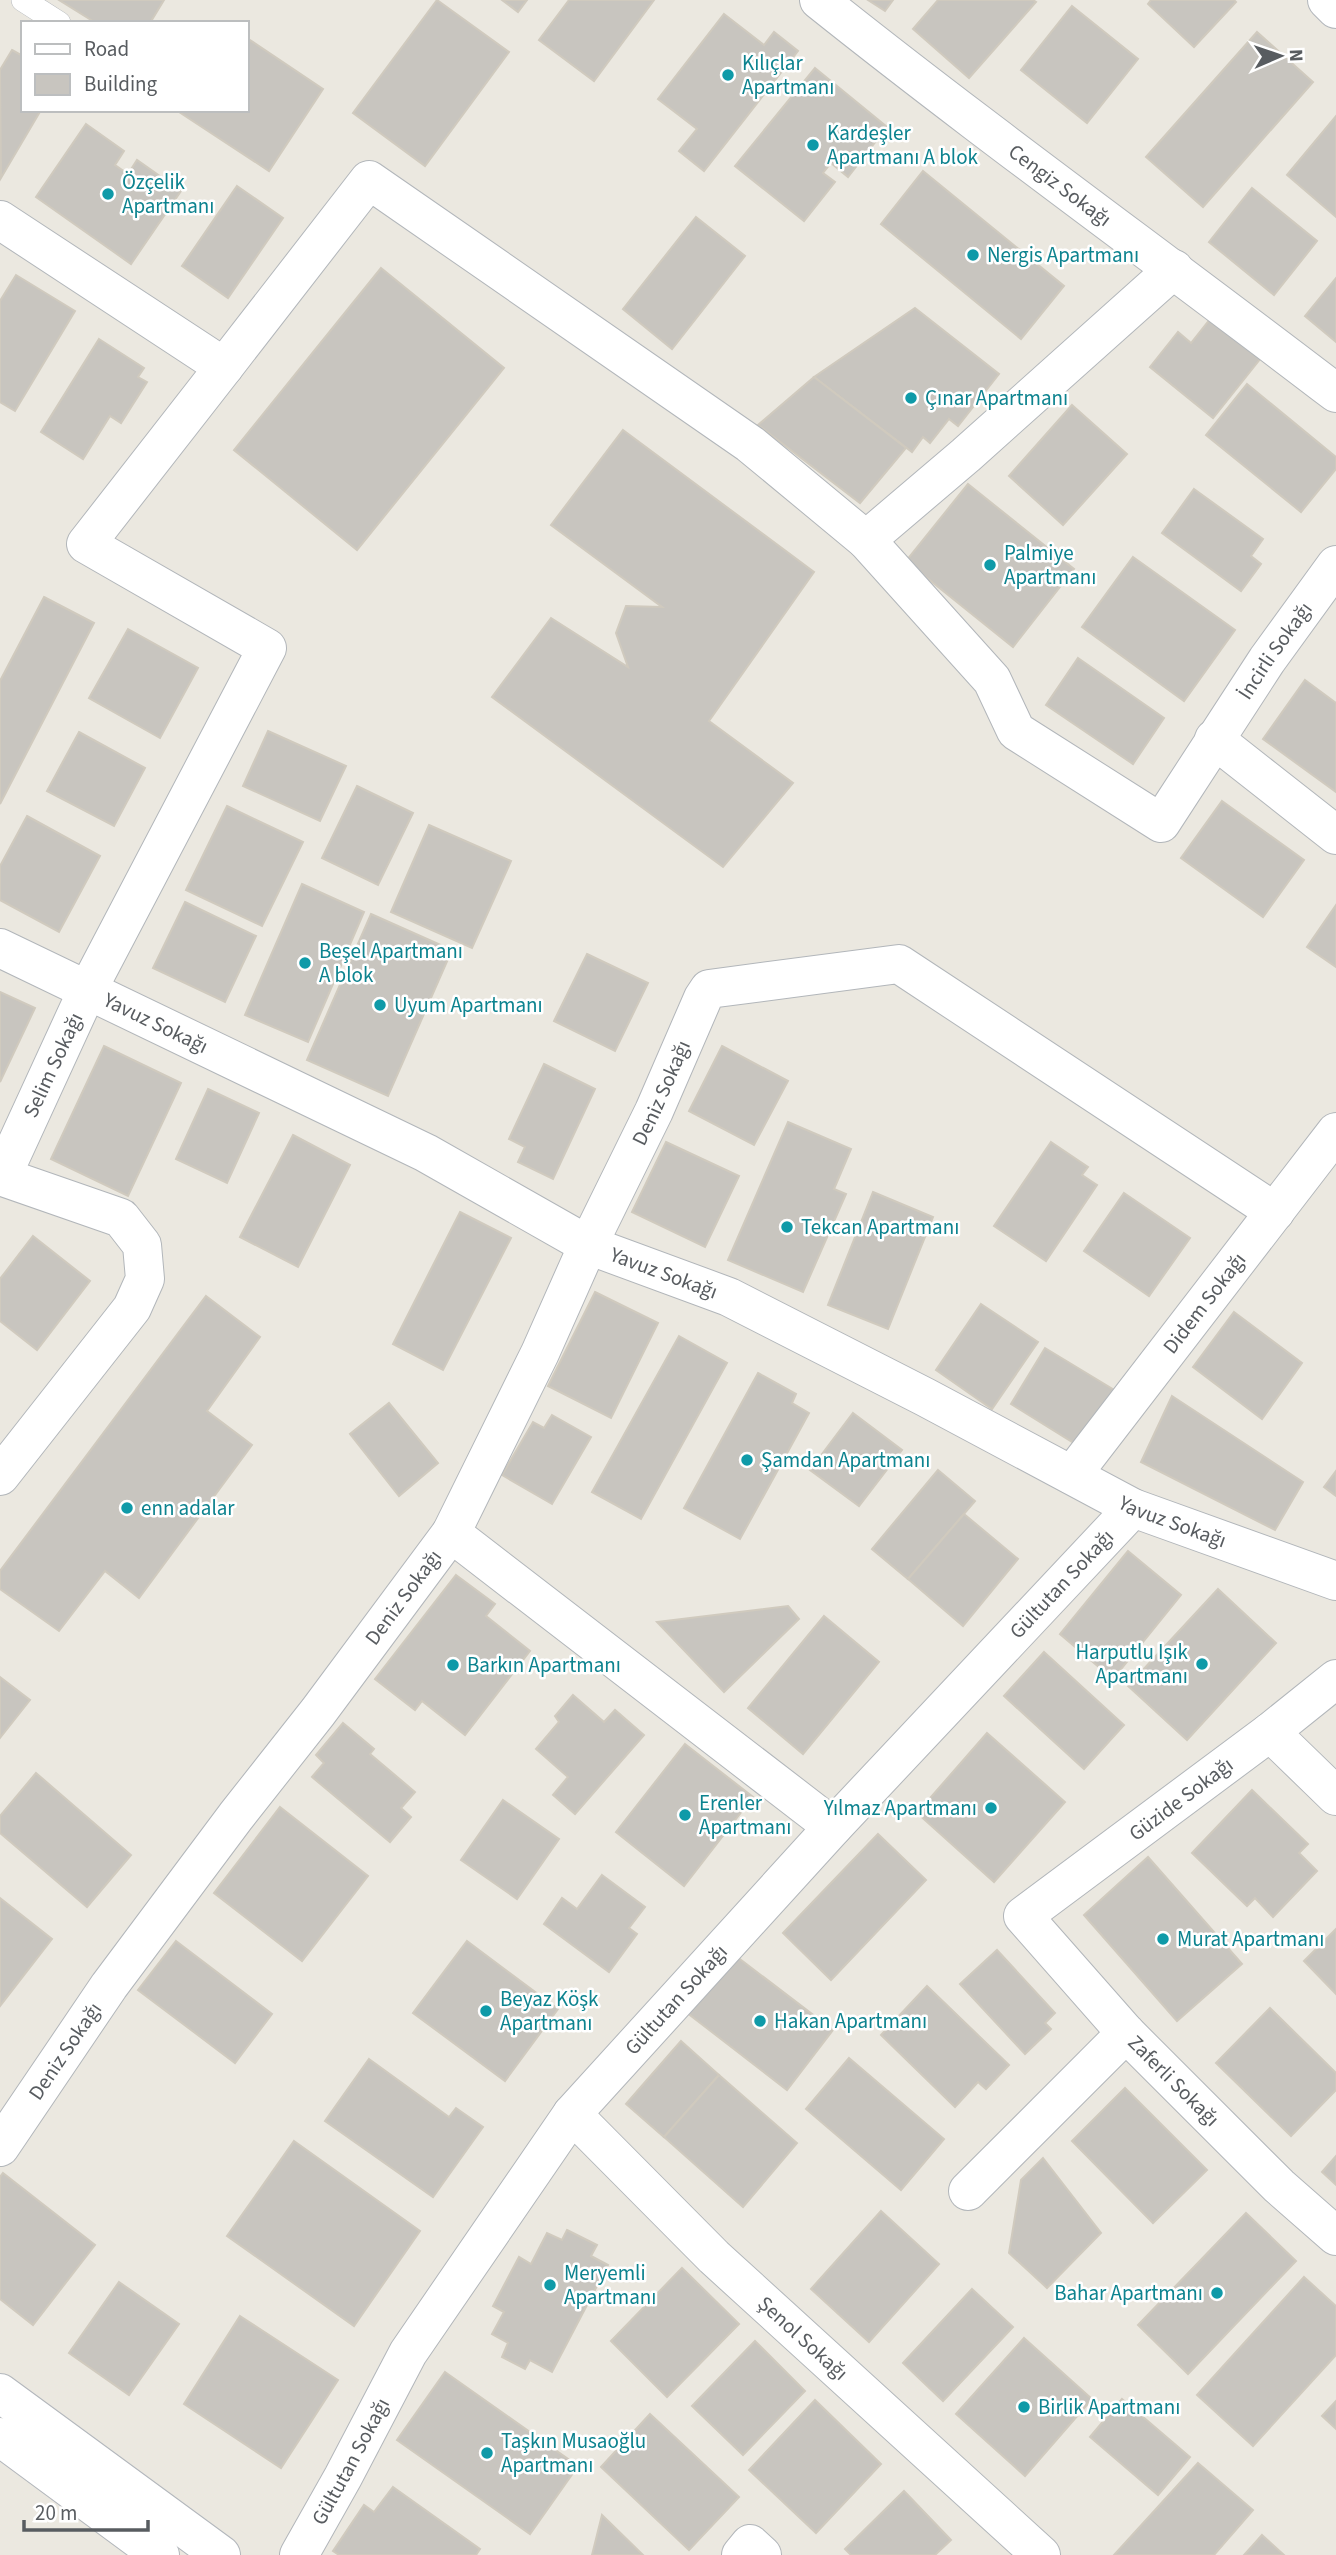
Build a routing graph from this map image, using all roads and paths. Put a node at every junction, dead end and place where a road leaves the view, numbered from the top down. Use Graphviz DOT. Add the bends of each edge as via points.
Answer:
graph roads {
  1 [pos="23,0"];
  2 [pos="819,0"];
  3 [pos="1326,0"];
  4 [pos="1336,9"];
  5 [pos="56,21"];
  6 [pos="0,220"];
  7 [pos="1174,269"];
  8 [pos="224,367"];
  9 [pos="1336,393"];
  10 [pos="866,540"];
  11 [pos="1336,565"];
  12 [pos="1214,739"];
  13 [pos="1336,835"];
  14 [pos="0,948"];
  15 [pos="87,992"];
  16 [pos="1336,1132"];
  17 [pos="1,1176"];
  18 [pos="1275,1212"];
  19 [pos="588,1245"];
  20 [pos="1072,1475"];
  21 [pos="0,1476"];
  22 [pos="1133,1508"];
  23 [pos="451,1533"];
  24 [pos="1336,1581"];
  25 [pos="1336,1679"];
  26 [pos="1270,1732"];
  27 [pos="1336,1796"];
  28 [pos="833,1827"];
  29 [pos="1023,1916"];
  30 [pos="1126,2033"];
  31 [pos="572,2114"];
  32 [pos="0,2147"];
  33 [pos="968,2191"];
  34 [pos="1336,2236"];
  35 [pos="0,2393"];
  36 [pos="0,2437"];
  37 [pos="160,2555"];
  38 [pos="221,2555"];
  39 [pos="299,2555"];
  40 [pos="741,2555"];
  41 [pos="762,2555"];
  42 [pos="1041,2555"];
  1 -- 5 [label="lane"];
  2 -- 7 [label="street, Cengiz Sokağı"];
  3 -- 4 [label="street"];
  6 -- 8 [label="street"];
  7 -- 9 [label="street, Cengiz Sokağı"];
  7 -- 10 [label="street"];
  8 -- 10 [label="street" via="369,180 750,444"];
  8 -- 15 [label="street, Selim Sokağı" via="86,544 267,648"];
  10 -- 12 [label="street, İncirli Sokağı" via="992,680 1016,732 1161,823"];
  11 -- 12 [label="street, İncirli Sokağı"];
  12 -- 13 [label="street"];
  14 -- 15 [label="street, Yavuz Sokağı"];
  15 -- 17 [label="street, Selim Sokağı"];
  15 -- 19 [label="street, Yavuz Sokağı" via="426,1153"];
  16 -- 18 [label="street, Didem Sokağı"];
  17 -- 21 [label="street" via="121,1218 142,1245 145,1279 132,1308"];
  18 -- 19 [label="street, Deniz Sokağı" via="899,964 709,989"];
  18 -- 20 [label="street, Didem Sokağı"];
  19 -- 20 [label="street, Yavuz Sokağı" via="729,1297"];
  19 -- 23 [label="street, Deniz Sokağı"];
  20 -- 22 [label="street, Yavuz Sokağı"];
  22 -- 24 [label="street, Yavuz Sokağı"];
  22 -- 28 [label="street, Gültutan Sokağı"];
  23 -- 28 [label="street"];
  23 -- 32 [label="street, Deniz Sokağı" via="109,1986"];
  25 -- 26 [label="street, Güzide Sokağı"];
  26 -- 27 [label="street"];
  26 -- 29 [label="street, Güzide Sokağı"];
  28 -- 31 [label="street, Gültutan Sokağı"];
  29 -- 30 [label="street, Zaferli Sokağı"];
  30 -- 33 [label="street"];
  30 -- 34 [label="street, Zaferli Sokağı" via="1279,2186"];
  31 -- 39 [label="street, Gültutan Sokağı" via="408,2353"];
  31 -- 42 [label="street, Şenol Sokağı" via="714,2257"];
  35 -- 38 [label="street"];
  36 -- 37 [label="street"];
  40 -- 41 [label="street" via="750,2543"];
}
